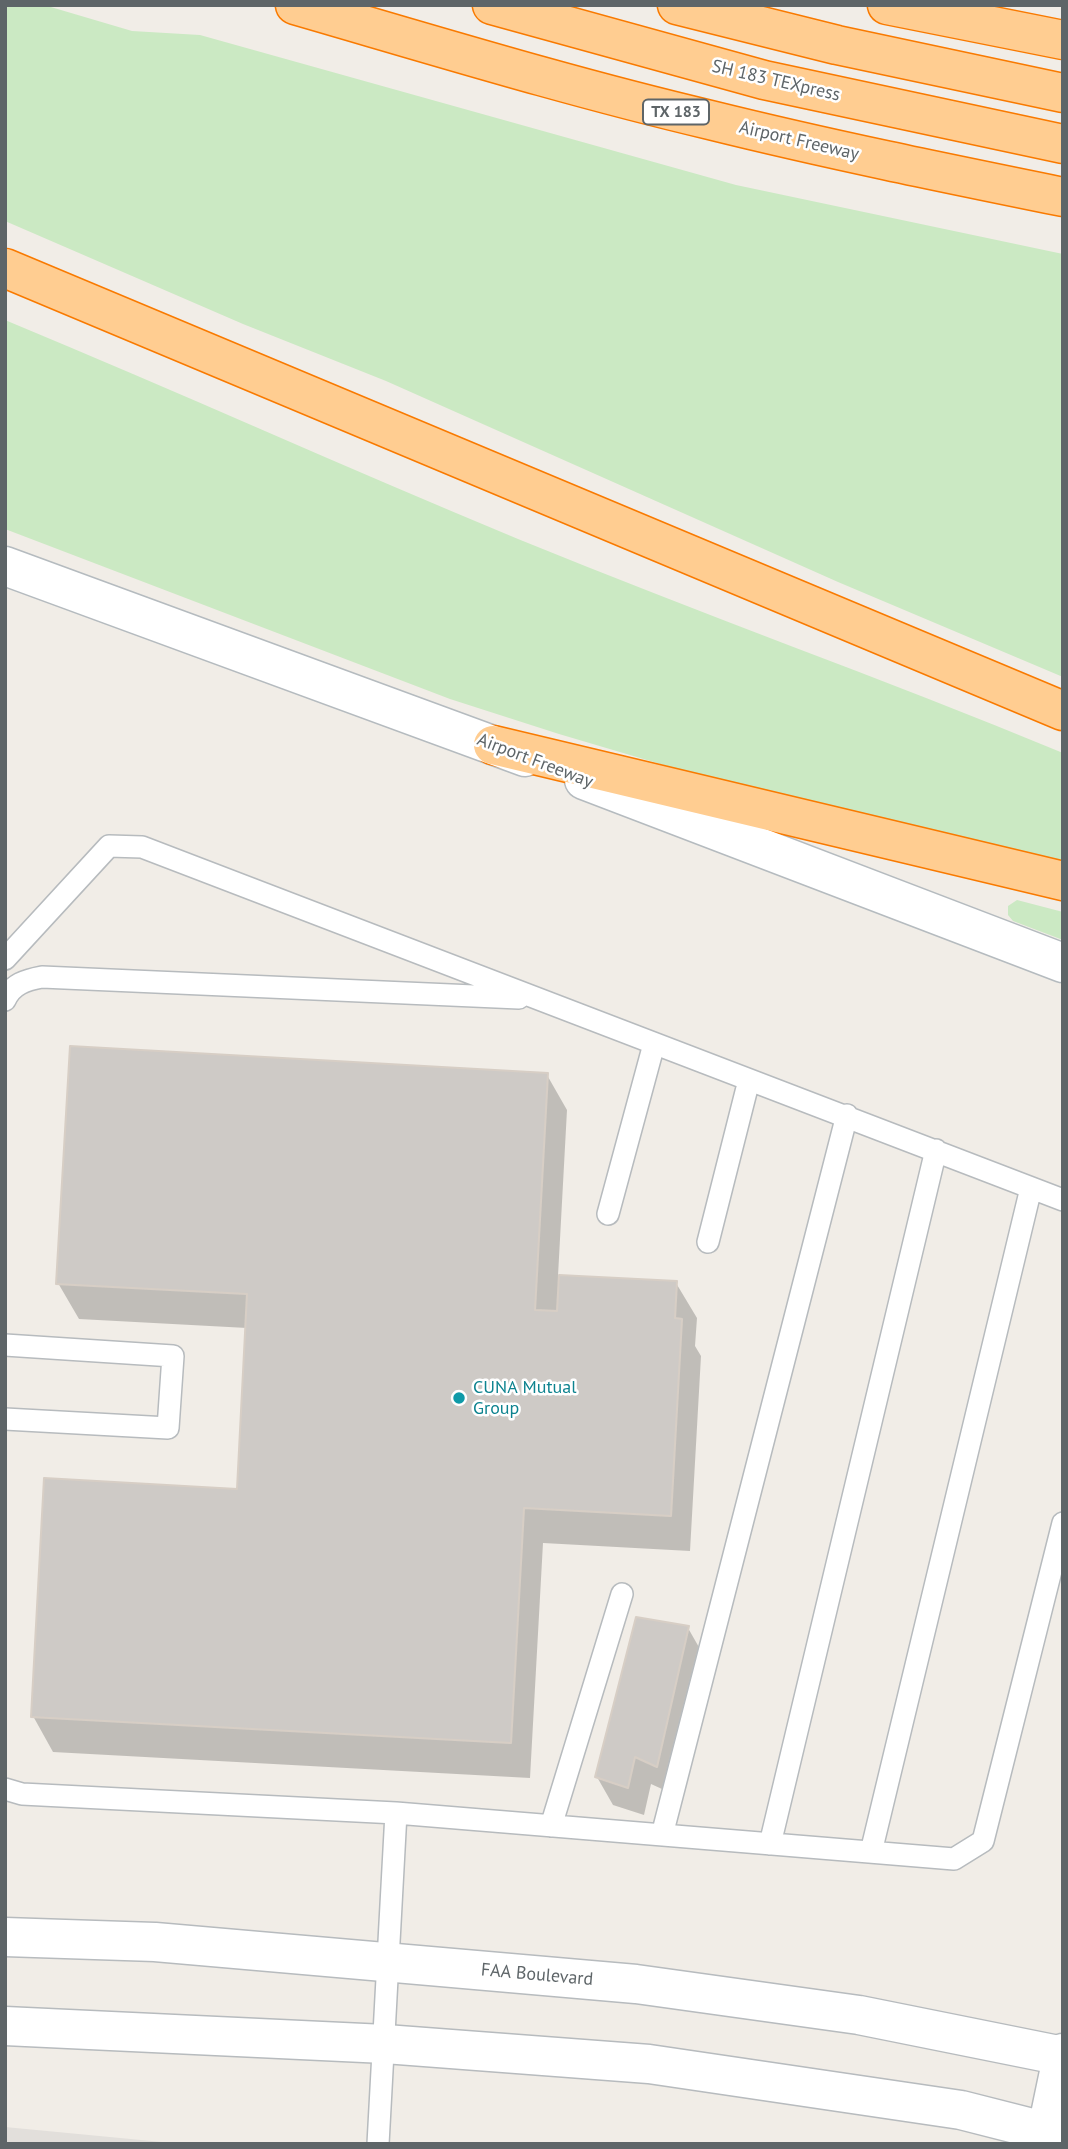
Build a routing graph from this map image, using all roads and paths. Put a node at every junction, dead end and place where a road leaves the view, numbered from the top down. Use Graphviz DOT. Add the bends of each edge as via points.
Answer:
graph roads {
  1 [pos="295,5"];
  2 [pos="492,5"];
  3 [pos="677,5"];
  4 [pos="887,5"];
  5 [pos="1063,40"];
  6 [pos="1063,93"];
  7 [pos="1063,144"];
  8 [pos="1063,197"];
  9 [pos="5,268"];
  10 [pos="5,566"];
  11 [pos="1063,711"];
  12 [pos="493,745"];
  13 [pos="1063,881"];
  14 [pos="5,959"];
  15 [pos="1063,963"];
  16 [pos="538,999"];
  17 [pos="5,1000"];
  18 [pos="654,1044"];
  19 [pos="749,1080"];
  20 [pos="847,1115"];
  21 [pos="936,1150"];
  22 [pos="1031,1188"];
  23 [pos="1063,1200"];
  24 [pos="608,1214"];
  25 [pos="708,1242"];
  26 [pos="5,1345"];
  27 [pos="5,1419"];
  28 [pos="1063,1523"];
  29 [pos="622,1594"];
  30 [pos="5,1789"];
  31 [pos="397,1813"];
  32 [pos="551,1826"];
  33 [pos="663,1835"];
  34 [pos="770,1844"];
  35 [pos="871,1852"];
  36 [pos="5,1937"];
  37 [pos="388,1962"];
  38 [pos="5,2026"];
  39 [pos="385,2044"];
  40 [pos="1063,2055"];
  41 [pos="1051,2137"];
  42 [pos="378,2144"];
  1 -- 8 [label="highway, Airport Freeway / TX 183" via="708,120"];
  2 -- 7 [label="highway, SH 183 TEXpress" via="764,80"];
  3 -- 6 [label="highway"];
  4 -- 5 [label="highway"];
  9 -- 11 [label="highway"];
  10 -- 12 [label="street, Airport Freeway"];
  12 -- 13 [label="highway"];
  12 -- 15 [label="street, Airport Freeway"];
  14 -- 16 [label="lane" via="108,846 142,847"];
  16 -- 17 [label="lane" via="42,978 24,981"];
  16 -- 18 [label="lane"];
  18 -- 19 [label="lane"];
  18 -- 24 [label="lane"];
  19 -- 20 [label="lane"];
  19 -- 25 [label="lane"];
  20 -- 21 [label="lane"];
  20 -- 33 [label="lane"];
  21 -- 22 [label="lane"];
  21 -- 34 [label="lane"];
  22 -- 23 [label="lane"];
  22 -- 35 [label="lane"];
  26 -- 27 [label="lane" via="173,1356 168,1429"];
  28 -- 35 [label="lane" via="983,1841 954,1859"];
  29 -- 32 [label="lane"];
  30 -- 31 [label="lane" via="22,1794"];
  31 -- 32 [label="lane"];
  31 -- 37 [label="lane"];
  32 -- 33 [label="lane"];
  33 -- 34 [label="lane"];
  34 -- 35 [label="lane"];
  36 -- 37 [label="street, FAA Boulevard" via="155,1942"];
  37 -- 39 [label="lane"];
  37 -- 40 [label="street, FAA Boulevard" via="636,1984 819,2009"];
  38 -- 39 [label="street"];
  39 -- 41 [label="street" via="649,2064 961,2110"];
  39 -- 42 [label="lane"];
  40 -- 41 [label="street"];
}
